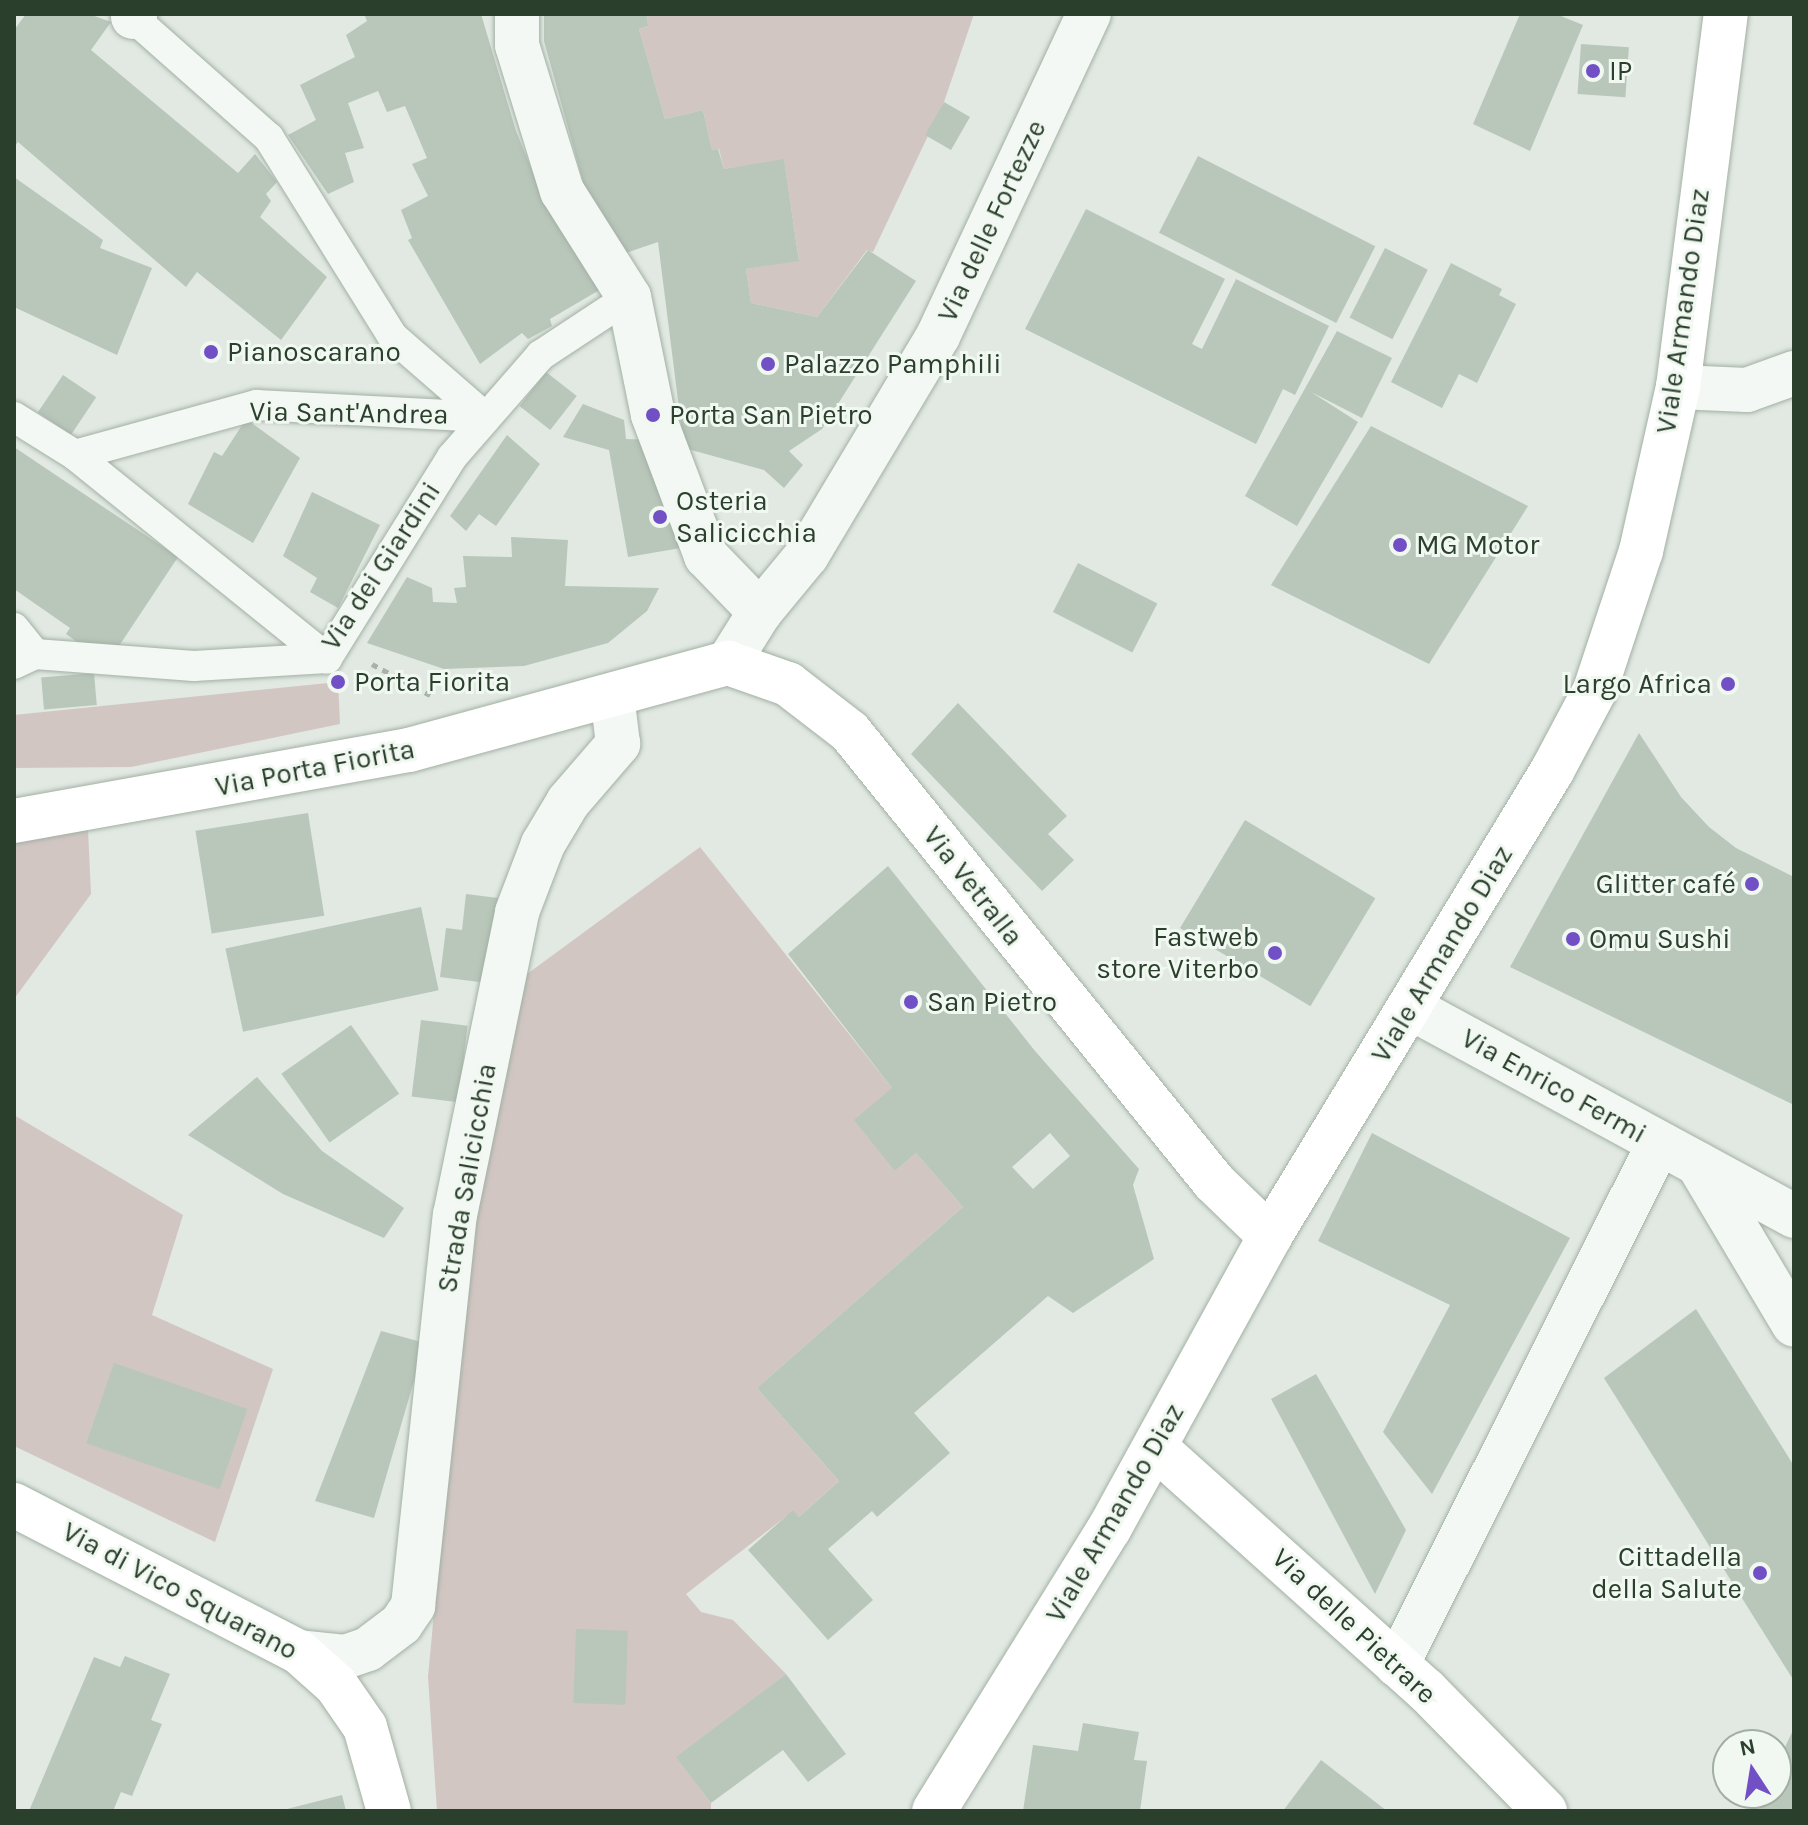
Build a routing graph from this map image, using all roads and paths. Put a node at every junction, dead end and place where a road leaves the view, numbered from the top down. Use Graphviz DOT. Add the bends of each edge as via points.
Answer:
graph roads {
  1 [pos="517,14"];
  2 [pos="1089,14"];
  3 [pos="1726,14"];
  4 [pos="132,15"];
  5 [pos="629,297"];
  6 [pos="1794,373"];
  7 [pos="1678,387"];
  8 [pos="14,417"];
  9 [pos="485,417"];
  10 [pos="75,455"];
  11 [pos="760,612"];
  12 [pos="14,628"];
  13 [pos="359,657"];
  14 [pos="327,658"];
  15 [pos="25,659"];
  16 [pos="728,663"];
  17 [pos="612,695"];
  18 [pos="436,698"];
  19 [pos="14,821"];
  20 [pos="1411,1008"];
  21 [pos="1659,1143"];
  22 [pos="1698,1164"];
  23 [pos="1794,1216"];
  24 [pos="1270,1236"];
  25 [pos="1794,1325"];
  26 [pos="1156,1448"];
  27 [pos="14,1505"];
  28 [pos="299,1652"];
  29 [pos="1397,1665"];
  30 [pos="389,1811"];
  31 [pos="934,1811"];
  32 [pos="1545,1811"];
  1 -- 5 [label="street" via="517,45 562,191"];
  2 -- 11 [label="street, Via delle Fortezze" via="938,336 807,555"];
  3 -- 7 [label="main road, Viale Armando Diaz"];
  4 -- 9 [label="lane" via="269,138 393,337"];
  5 -- 9 [label="lane, Via dei Giardini" via="541,355"];
  5 -- 11 [label="street" via="653,415 706,556"];
  6 -- 7 [label="street" via="1747,390"];
  7 -- 20 [label="main road, Viale Armando Diaz" via="1641,551 1595,690"];
  8 -- 10 [label="lane"];
  9 -- 10 [label="lane, Via Sant'Andrea" via="257,405"];
  9 -- 14 [label="lane, Via dei Giardini" via="452,457"];
  10 -- 14 [label="lane"];
  11 -- 16 [label="street, Via delle Fortezze"];
  12 -- 15 [label="lane"];
  13 -- 18 [label="path"];
  14 -- 15 [label="lane, Via dei Giardini" via="194,666"];
  16 -- 17 [label="main road"];
  16 -- 24 [label="main road, Via Vetralla" via="788,684 850,732 1214,1182"];
  17 -- 19 [label="main road, Via Porta Fiorita" via="409,750"];
  17 -- 28 [label="street, Strada Salicicchia" via="618,744 568,802 543,844 517,912 455,1215 413,1606 401,1624 368,1649 345,1657"];
  20 -- 21 [label="street, Via Enrico Fermi"];
  20 -- 24 [label="main road, Viale Armando Diaz"];
  21 -- 22 [label="street, Via Enrico Fermi"];
  21 -- 29 [label="street"];
  22 -- 23 [label="street, Via Enrico Fermi"];
  22 -- 25 [label="street"];
  24 -- 26 [label="main road, Viale Armando Diaz"];
  26 -- 29 [label="main road, Via delle Pietrare"];
  26 -- 31 [label="main road, Viale Armando Diaz"];
  27 -- 28 [label="main road, Via di Vico Squarano"];
  28 -- 30 [label="main road, Via di Vico Squarano" via="336,1685 365,1727"];
  29 -- 32 [label="main road, Via delle Pietrare"];
}
